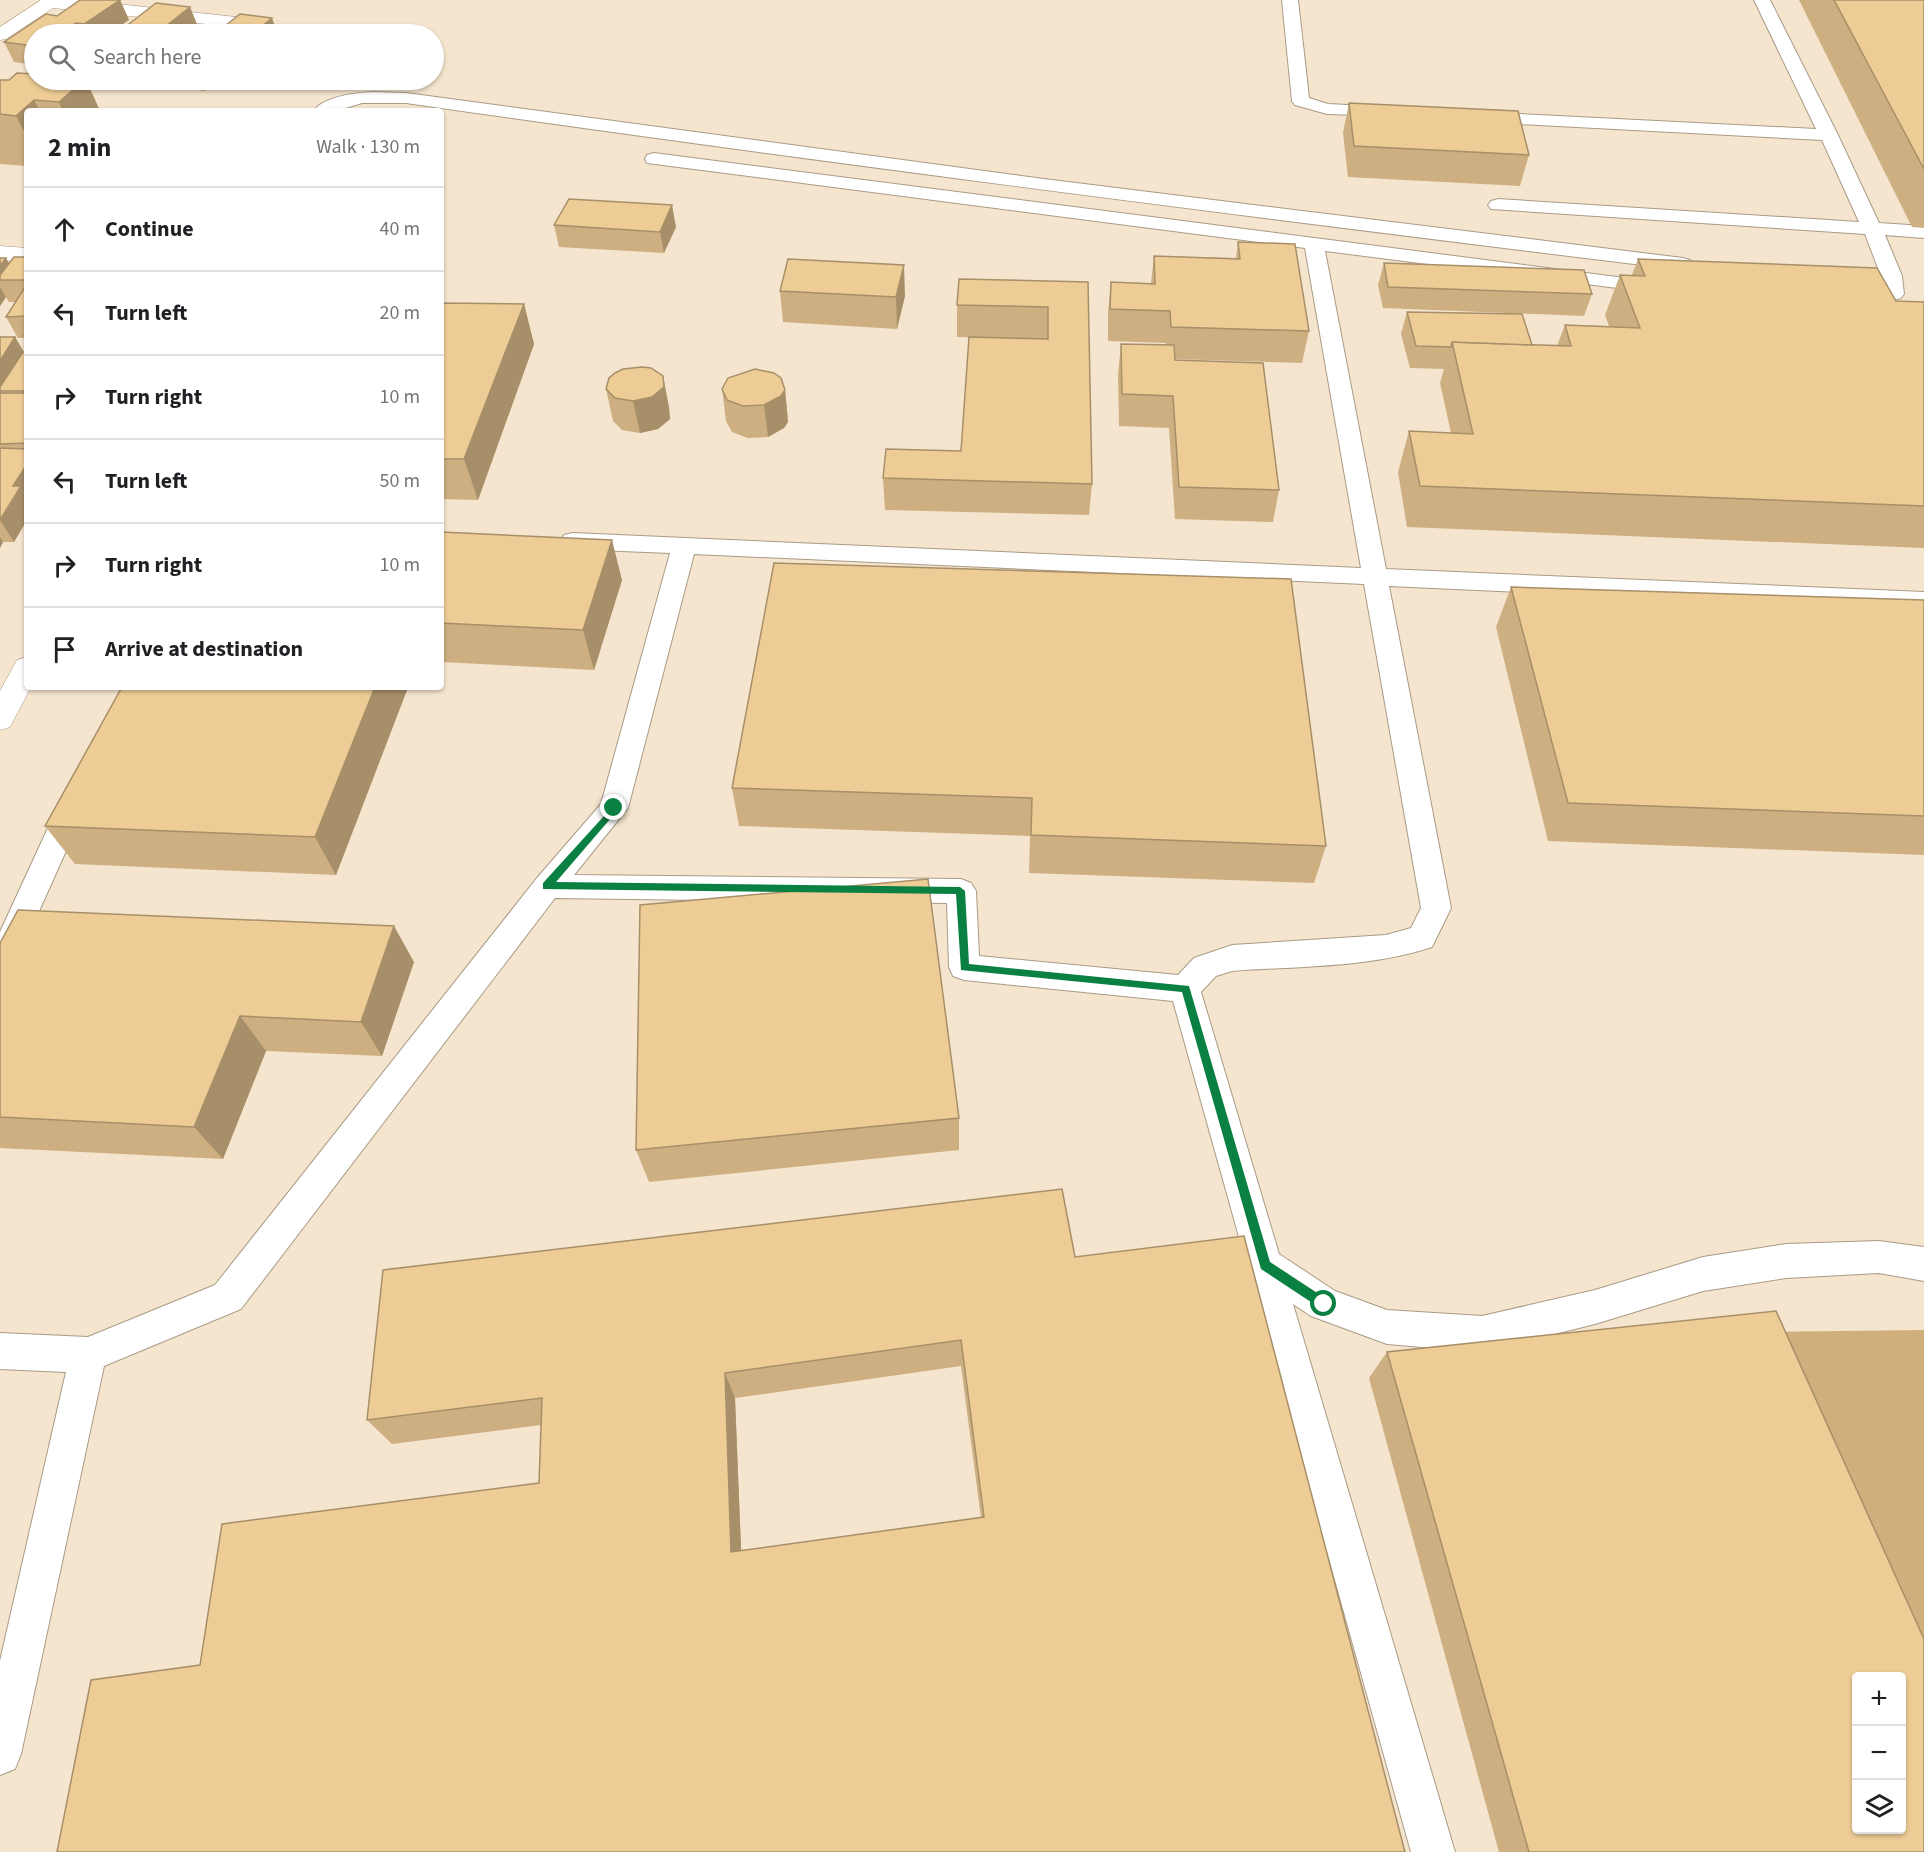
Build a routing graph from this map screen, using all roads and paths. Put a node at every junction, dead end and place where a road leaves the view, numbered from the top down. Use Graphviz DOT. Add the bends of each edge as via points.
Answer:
graph roads {
  1 [pos="1290,0"];
  2 [pos="1762,0"];
  3 [pos="41,1"];
  4 [pos="255,24"];
  5 [pos="0,35"];
  6 [pos="329,108"];
  7 [pos="1399,113"];
  8 [pos="1459,116"];
  9 [pos="1829,135"];
  10 [pos="654,159"];
  11 [pos="1168,201"];
  12 [pos="1497,205"];
  13 [pos="1165,225"];
  14 [pos="1871,228"];
  15 [pos="1924,232"];
  16 [pos="1314,244"];
  17 [pos="0,253"];
  18 [pos="24,255"];
  19 [pos="1707,267"];
  20 [pos="1892,276"];
  21 [pos="1822,280"];
  22 [pos="1676,289"];
  23 [pos="1883,306"];
  24 [pos="545,540"];
  25 [pos="684,546"];
  26 [pos="1376,576"];
  27 [pos="1924,601"];
  28 [pos="24,674"];
  29 [pos="0,719"];
  30 [pos="83,783"];
  31 [pos="547,886"];
  32 [pos="0,965"];
  33 [pos="1185,988"];
  34 [pos="1924,1264"];
  35 [pos="1265,1265"];
  36 [pos="0,1351"];
  37 [pos="88,1355"];
  38 [pos="0,1754"];
  39 [pos="1433,1852"];
  1 -- 7 [label="lane" via="1301,101 1327,109"];
  2 -- 9 [label="lane"];
  3 -- 4 [label="street"];
  3 -- 5 [label="street"];
  6 -- 11 [label="lane" via="348,100 406,98"];
  8 -- 9 [label="lane"];
  9 -- 14 [label="lane"];
  10 -- 13 [label="lane"];
  11 -- 13 [label="lane"];
  11 -- 19 [label="lane"];
  12 -- 14 [label="lane"];
  13 -- 16 [label="lane"];
  14 -- 15 [label="lane"];
  14 -- 20 [label="lane"];
  16 -- 22 [label="lane"];
  16 -- 26 [label="lane"];
  17 -- 18 [label="street"];
  20 -- 21 [label="lane"];
  20 -- 23 [label="lane" via="1894,294"];
  24 -- 25 [label="lane"];
  25 -- 26 [label="lane"];
  25 -- 31 [label="lane" via="614,808"];
  26 -- 27 [label="lane"];
  26 -- 33 [label="lane" via="1436,908 1421,938 1386,947 1232,957 1205,967"];
  28 -- 29 [label="street"];
  30 -- 32 [label="lane"];
  31 -- 33 [label="lane" via="960,891 964,967"];
  31 -- 37 [label="lane" via="228,1298"];
  33 -- 35 [label="lane"];
  34 -- 35 [label="lane" via="1867,1257 1786,1261 1703,1274 1595,1307 1482,1334 1387,1328 1324,1304"];
  35 -- 39 [label="lane"];
  36 -- 37 [label="lane"];
  37 -- 38 [label="lane"];
}
